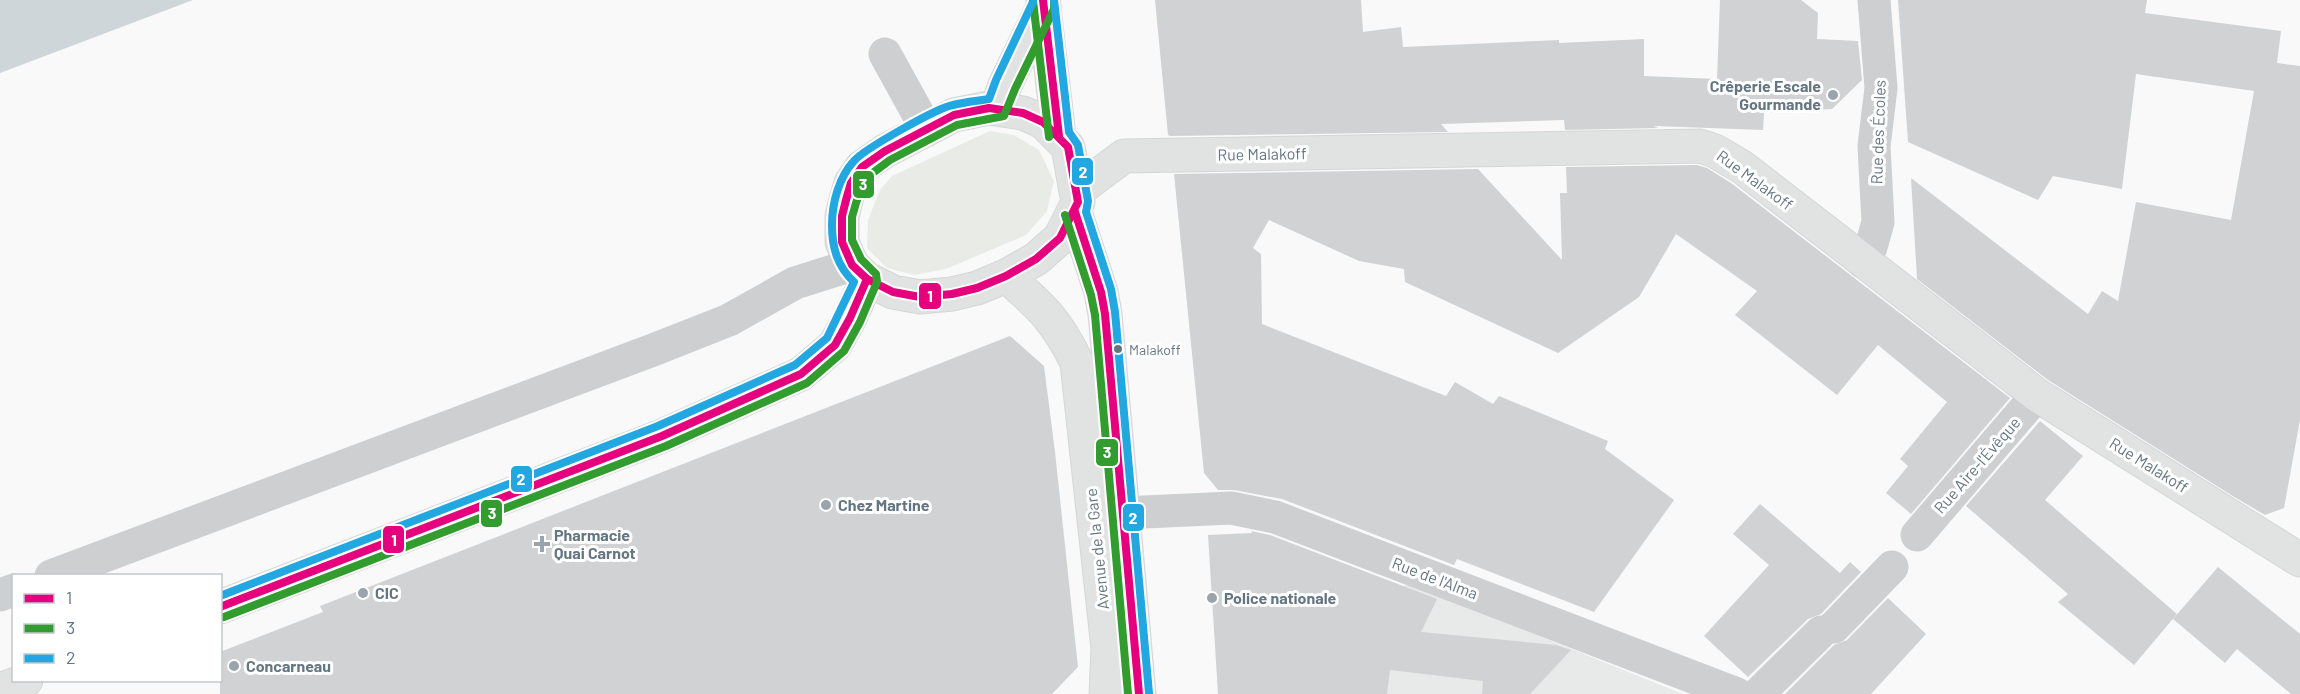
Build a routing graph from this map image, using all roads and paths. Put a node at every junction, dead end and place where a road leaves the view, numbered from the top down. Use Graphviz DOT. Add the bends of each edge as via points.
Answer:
graph roads {
  1 [pos="1874,0"];
  2 [pos="1044,3"];
  3 [pos="885,54"];
  4 [pos="997,108"];
  5 [pos="927,130"];
  6 [pos="1059,136"];
  7 [pos="1076,202"];
  8 [pos="1863,262"];
  9 [pos="860,272"];
  10 [pos="1006,276"];
  11 [pos="2037,395"];
  12 [pos="1123,513"];
  13 [pos="1917,535"];
  14 [pos="2300,560"];
  15 [pos="1892,567"];
  16 [pos="56,574"];
  17 [pos="222,606"];
  18 [pos="23,682"];
  19 [pos="0,690"];
  20 [pos="1106,694"];
  21 [pos="1139,694"];
  22 [pos="1737,694"];
  23 [pos="1758,694"];
  1 -- 8 [label="street, Rue des Écoles" via="1881,88 1874,146 1878,222"];
  2 -- 4 [label="main road"];
  2 -- 6 [label="main road"];
  3 -- 5 [label="street"];
  4 -- 5 [label="main road" via="954,115"];
  4 -- 6 [label="main road" via="1023,113"];
  5 -- 9 [label="main road" via="862,167 852,183 842,216 842,242"];
  6 -- 7 [label="main road" via="1068,147"];
  7 -- 8 [label="main road, Rue Malakoff" via="1124,156 1700,146 1742,167"];
  7 -- 10 [label="main road" via="1060,238 1036,259"];
  7 -- 12 [label="main road, Avenue de la Gare" via="1105,314"];
  8 -- 11 [label="main road, Rue Malakoff"];
  9 -- 10 [label="main road" via="893,292 920,297 952,294"];
  9 -- 16 [label="street" via="795,283 729,320"];
  9 -- 17 [label="main road" via="850,318 834,345 801,374 662,436"];
  10 -- 20 [label="main road, Avenue de la Gare" via="1041,307 1077,363 1108,648"];
  11 -- 13 [label="street, Rue Aire-l'Évêque"];
  11 -- 14 [label="main road, Rue Malakoff"];
  12 -- 21 [label="main road, Avenue de la Gare"];
  12 -- 22 [label="street, Rue de l'Alma" via="1231,508 1275,517"];
  15 -- 23 [label="street"];
  18 -- 19 [label="main road"];
}
